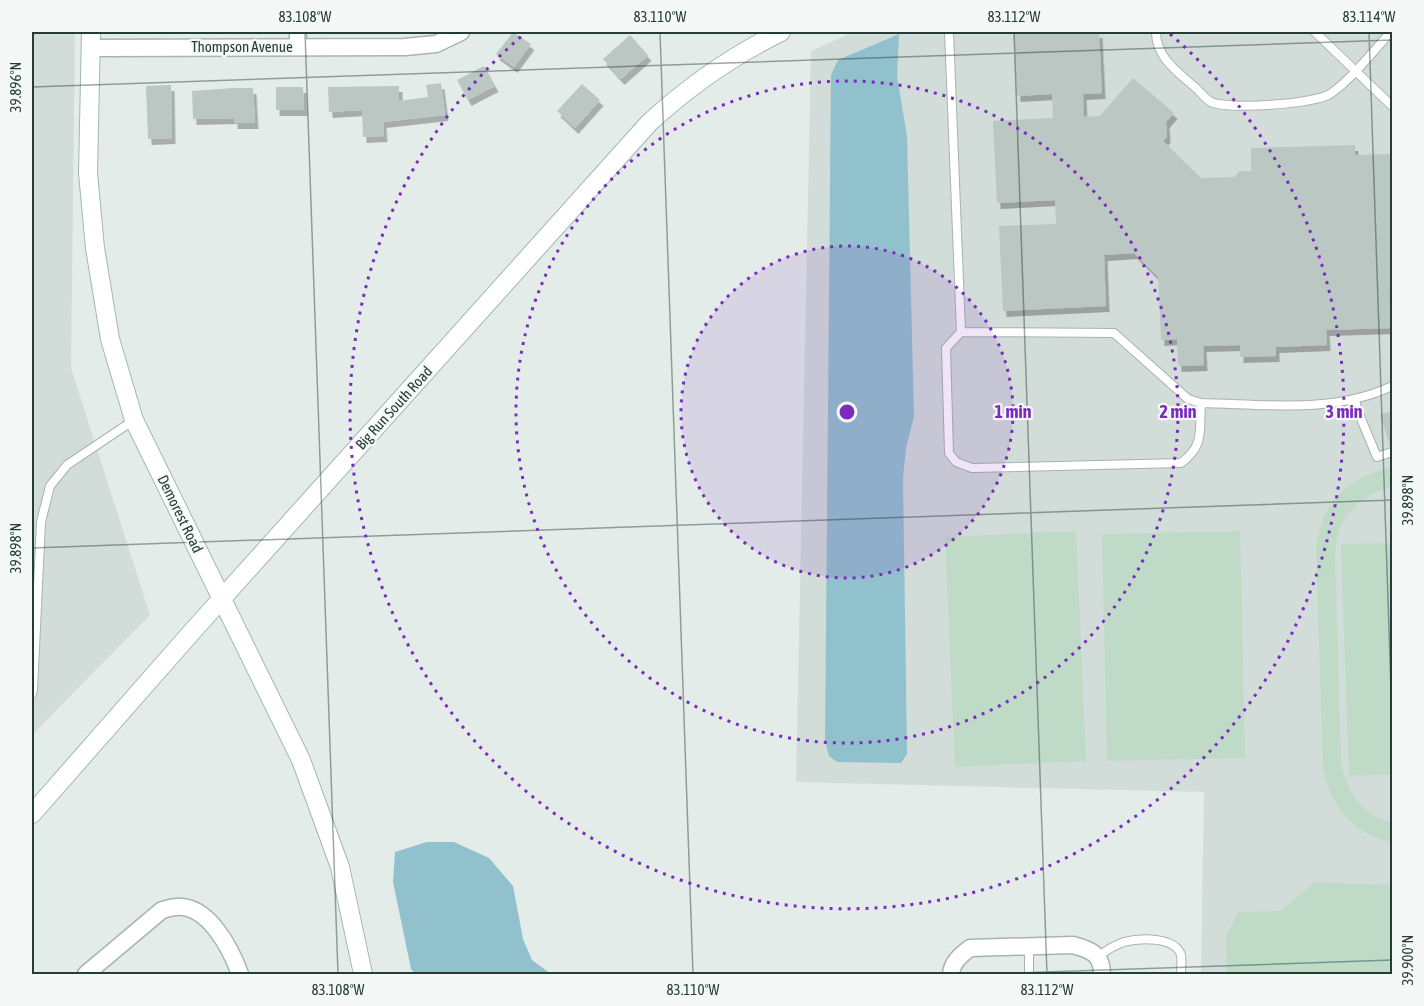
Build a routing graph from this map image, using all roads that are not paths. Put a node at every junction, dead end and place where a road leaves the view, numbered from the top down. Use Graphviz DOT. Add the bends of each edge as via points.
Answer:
graph roads {
  1 [pos="461,32"];
  2 [pos="781,32"];
  3 [pos="949,32"];
  4 [pos="1156,32"];
  5 [pos="1315,32"];
  6 [pos="1392,32"];
  7 [pos="298,39"];
  8 [pos="91,40"];
  9 [pos="1356,70"];
  10 [pos="1392,106"];
  11 [pos="961,332"];
  12 [pos="1392,386"];
  13 [pos="1355,399"];
  14 [pos="1201,403"];
  15 [pos="134,420"];
  16 [pos="1392,452"];
  17 [pos="222,598"];
  18 [pos="32,694"];
  19 [pos="32,814"];
  20 [pos="1029,946"];
  21 [pos="1099,956"];
  22 [pos="951,972"];
  23 [pos="86,975"];
  24 [pos="240,975"];
  25 [pos="363,975"];
  26 [pos="1029,975"];
  27 [pos="1102,975"];
  28 [pos="1181,975"];
  1 -- 7 [label="street, Thompson Avenue" via="436,44 405,47"];
  2 -- 17 [label="street, Big Run South Road" via="708,74 649,123"];
  3 -- 11 [label="lane"];
  4 -- 9 [label="lane" via="1167,62 1211,102 1244,106 1309,101 1329,94"];
  5 -- 9 [label="lane"];
  6 -- 9 [label="lane"];
  7 -- 8 [label="street, Thompson Avenue"];
  8 -- 15 [label="street, Demorest Road" via="88,173 94,239 110,339"];
  9 -- 10 [label="lane"];
  11 -- 14 [label="lane" via="1114,333 1188,399"];
  11 -- 14 [label="lane" via="946,348 949,453 956,462 972,468 1181,463 1194,453 1199,442"];
  12 -- 13 [label="lane"];
  13 -- 14 [label="lane" via="1295,405"];
  13 -- 16 [label="lane" via="1377,458"];
  15 -- 17 [label="street, Demorest Road"];
  15 -- 18 [label="lane" via="67,465 51,486 41,522"];
  17 -- 19 [label="street, Big Run South Road"];
  17 -- 25 [label="street, Demorest Road" via="301,760 340,867"];
  20 -- 21 [label="street" via="1073,945"];
  20 -- 22 [label="street" via="970,948 959,957"];
  20 -- 26 [label="lane"];
  21 -- 27 [label="street"];
  21 -- 28 [label="lane" via="1126,941 1163,941 1175,947 1181,956"];
  23 -- 24 [label="street" via="162,910 177,906 193,909 209,921 235,959"];
}
